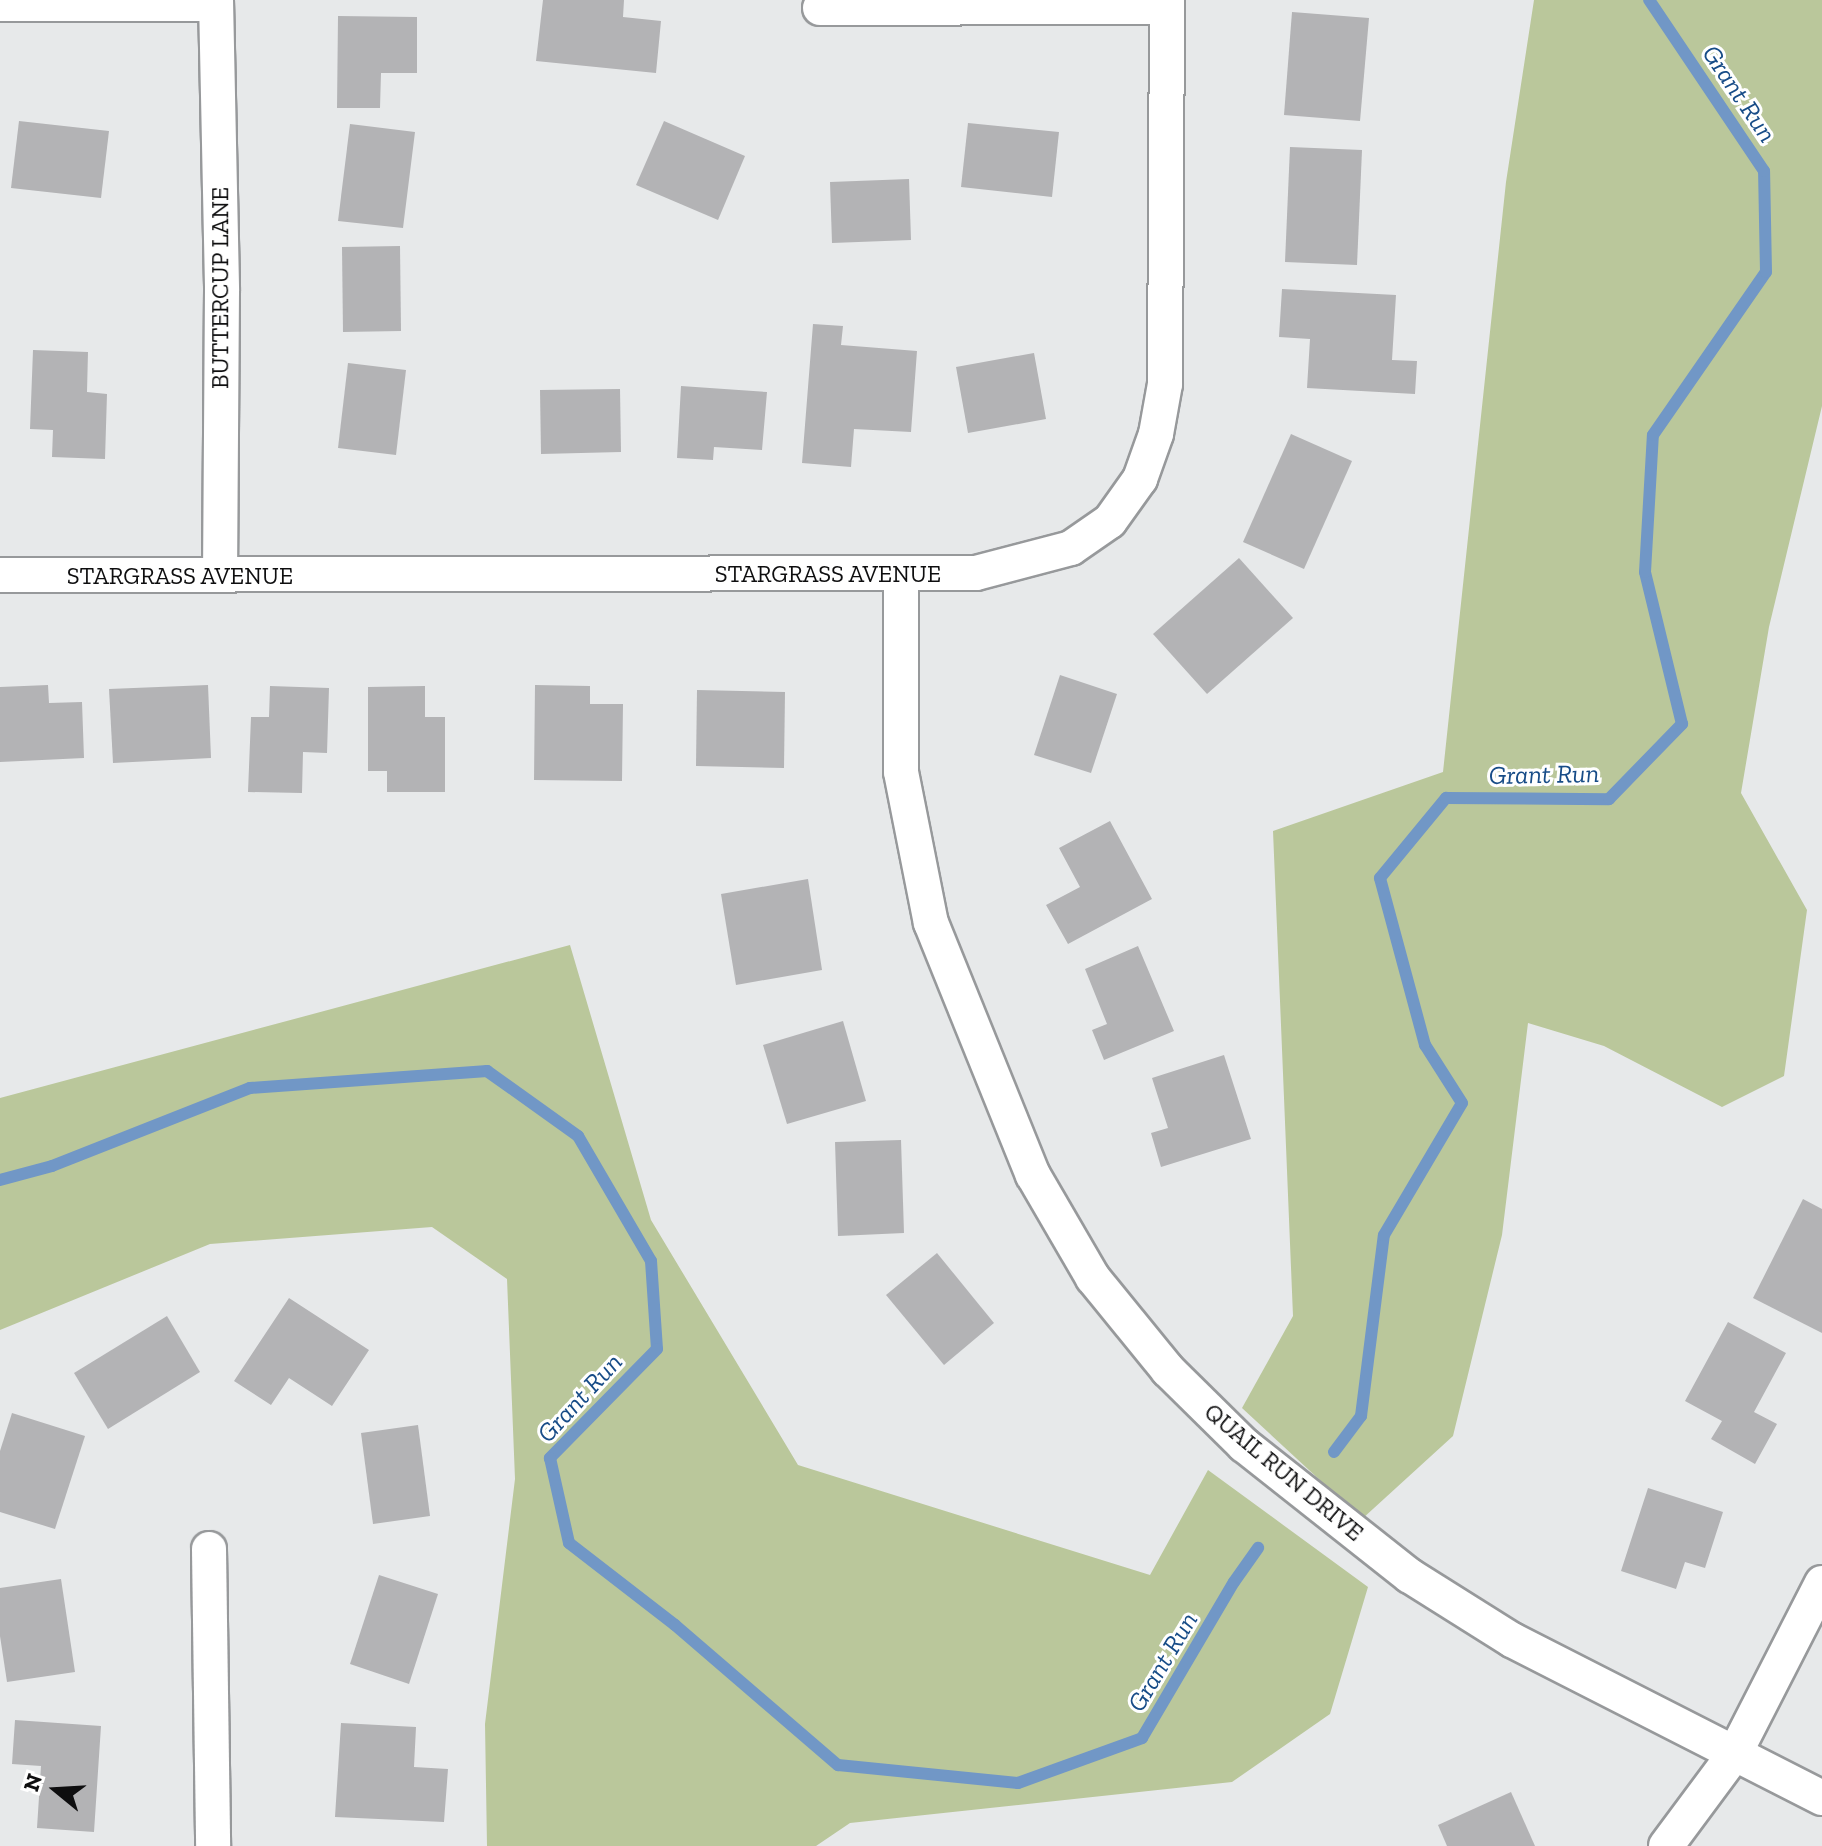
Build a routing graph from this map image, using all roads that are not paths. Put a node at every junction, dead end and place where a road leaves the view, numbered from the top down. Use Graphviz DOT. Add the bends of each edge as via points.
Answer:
graph roads {
  1 [pos="216,2"];
  2 [pos="0,4"];
  3 [pos="1167,4"];
  4 [pos="820,8"];
  5 [pos="901,574"];
  6 [pos="0,575"];
  7 [pos="220,575"];
  8 [pos="209,1549"];
  9 [pos="1822,1583"];
  10 [pos="1735,1753"];
  11 [pos="1822,1798"];
  12 [pos="213,1846"];
  13 [pos="1666,1846"];
  1 -- 2 [label="street"];
  1 -- 7 [label="street, BUTTERCUP LANE"];
  3 -- 4 [label="street"];
  3 -- 5 [label="street, STARGRASS AVENUE" via="1165,384 1156,434 1140,479 1110,521 1071,548 976,573"];
  5 -- 7 [label="street, STARGRASS AVENUE"];
  5 -- 10 [label="street, QUAIL RUN DRIVE" via="901,772 931,923 1033,1175 1093,1278 1168,1370 1244,1445 1410,1576 1512,1640"];
  6 -- 7 [label="street, STARGRASS AVENUE"];
  8 -- 12 [label="street"];
  9 -- 10 [label="street"];
  10 -- 11 [label="street, QUAIL RUN DRIVE"];
  10 -- 13 [label="street"];
}
